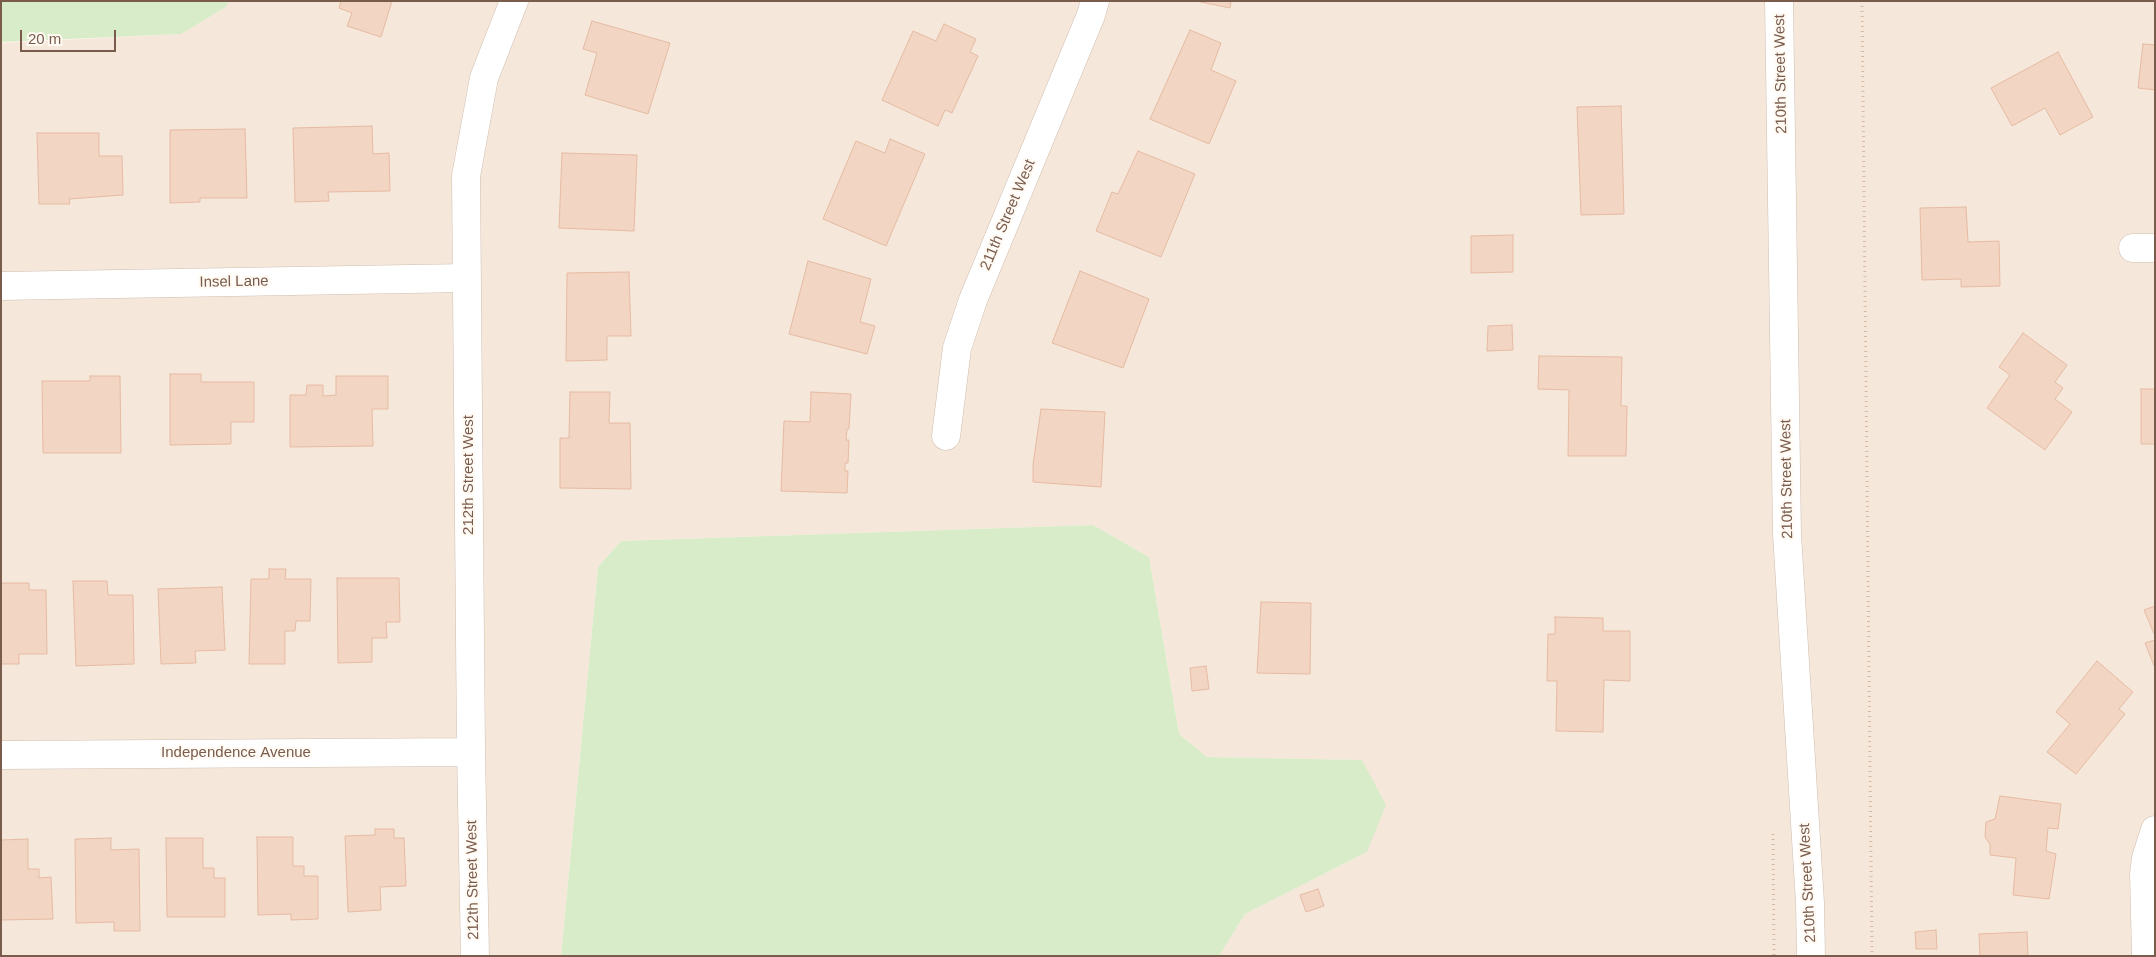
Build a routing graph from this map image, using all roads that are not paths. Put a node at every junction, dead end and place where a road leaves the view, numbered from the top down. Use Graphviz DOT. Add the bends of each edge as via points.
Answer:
graph roads {
  1 [pos="514,1"];
  2 [pos="1095,1"];
  3 [pos="1780,1"];
  4 [pos="467,278"];
  5 [pos="1,286"];
  6 [pos="946,436"];
  7 [pos="471,752"];
  8 [pos="1,755"];
  9 [pos="2155,830"];
  10 [pos="475,956"];
  11 [pos="1811,956"];
  12 [pos="2146,956"];
  1 -- 4 [label="street, 212th Street West" via="484,78 466,176"];
  2 -- 6 [label="street, 211th Street West" via="973,300 957,348"];
  3 -- 11 [label="street, 210th Street West" via="1787,534"];
  4 -- 5 [label="street, Insel Lane"];
  4 -- 7 [label="street, 212th Street West"];
  7 -- 8 [label="street, Independence Avenue"];
  7 -- 10 [label="street, 212th Street West"];
  9 -- 12 [label="street" via="2144,874"];
}
